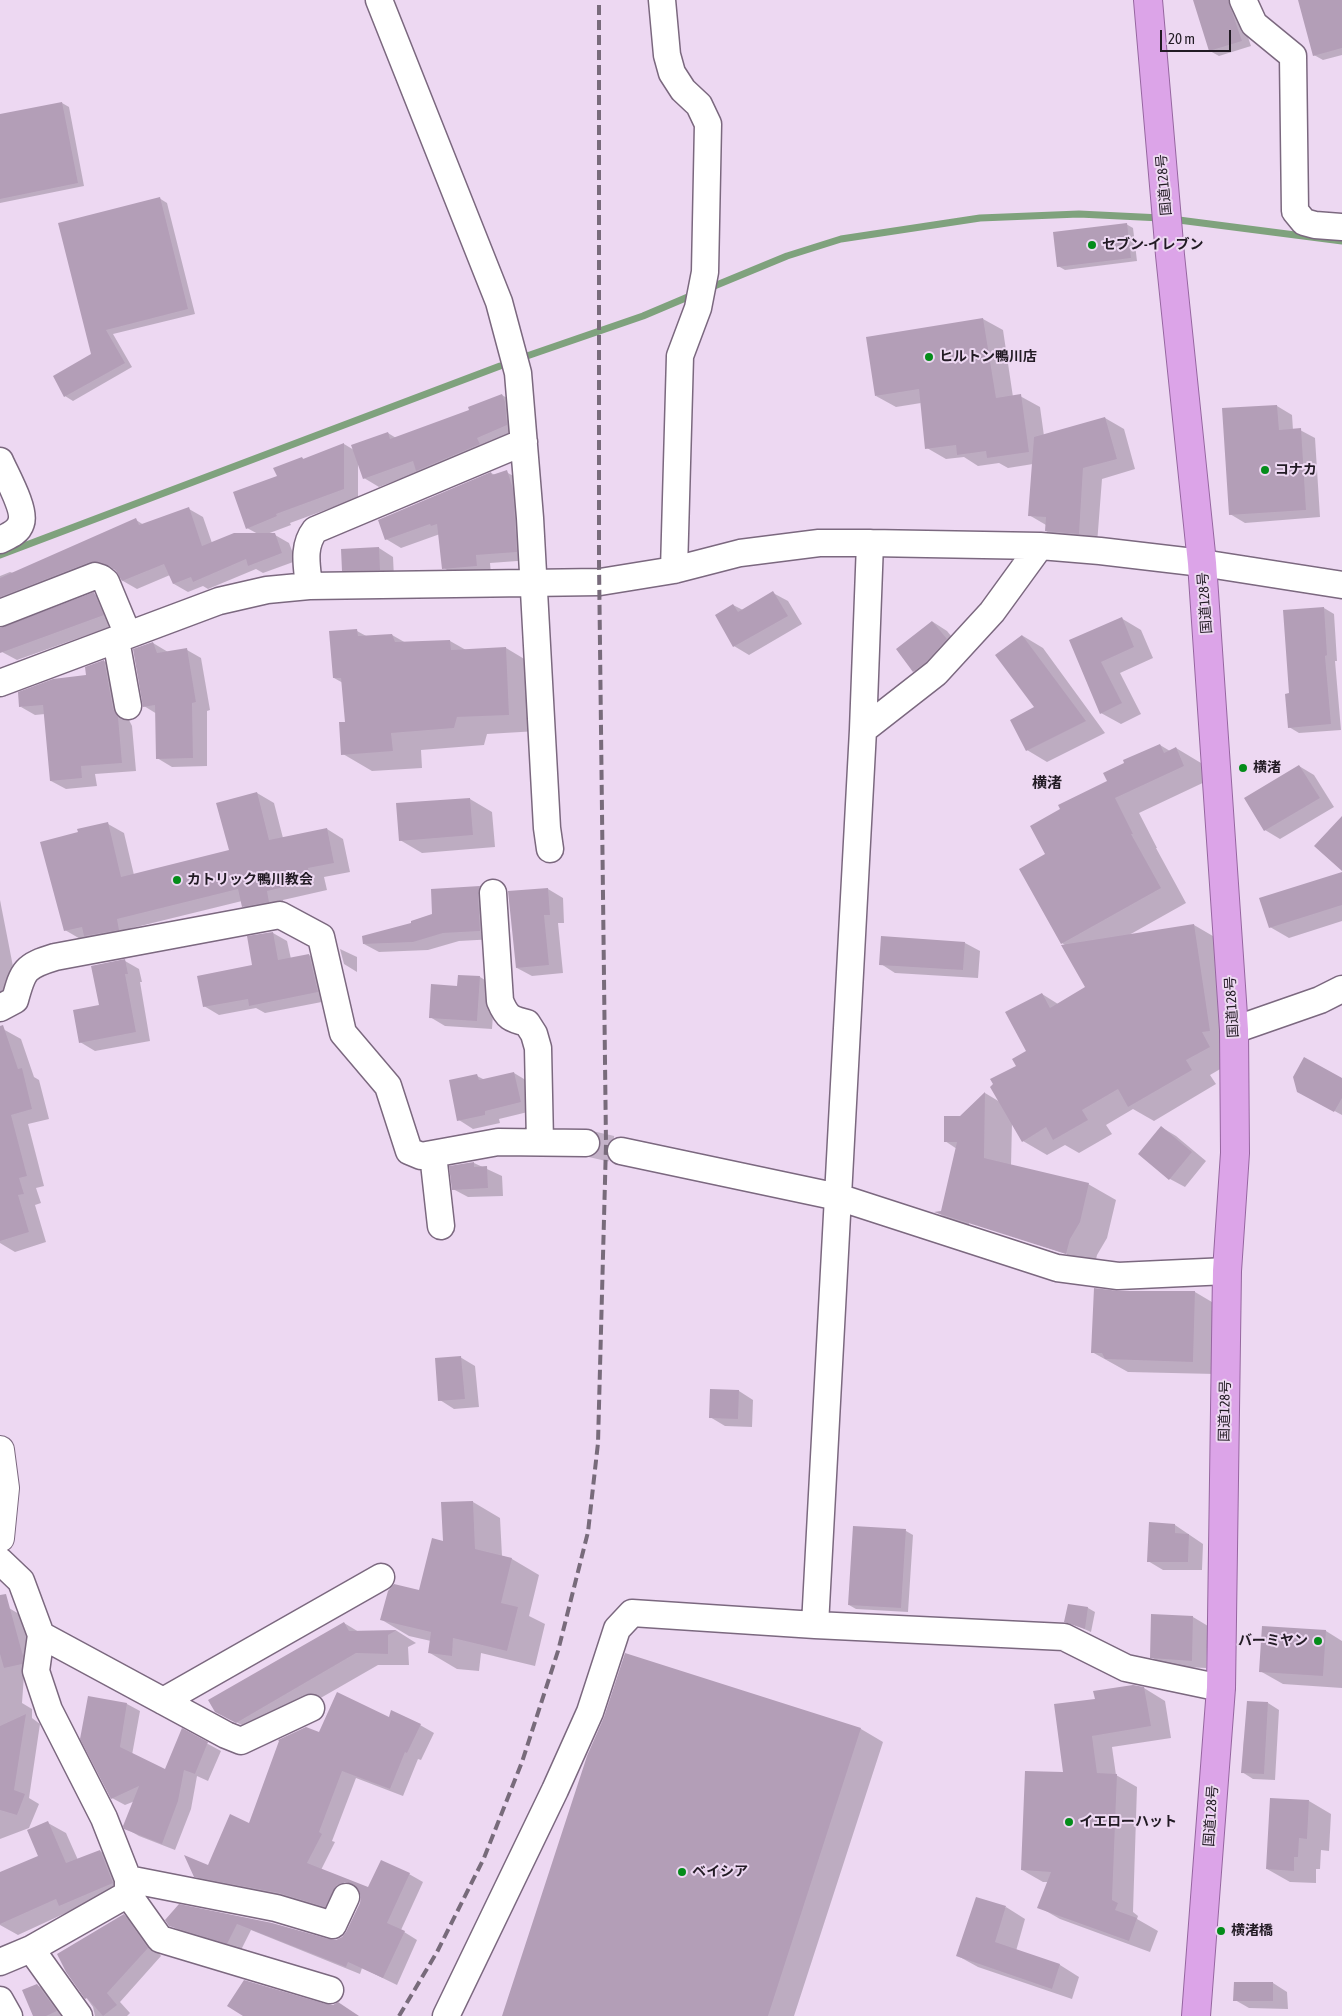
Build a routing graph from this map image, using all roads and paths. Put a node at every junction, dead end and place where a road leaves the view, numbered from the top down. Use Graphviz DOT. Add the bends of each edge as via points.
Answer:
graph roads {
  1 [pos="379,0"];
  2 [pos="662,0"];
  3 [pos="1148,0"];
  4 [pos="1243,0"];
  5 [pos="1342,228"];
  6 [pos="524,442"];
  7 [pos="0,461"];
  8 [pos="0,540"];
  9 [pos="870,543"];
  10 [pos="1040,546"];
  11 [pos="1202,563"];
  12 [pos="674,570"];
  13 [pos="534,584"];
  14 [pos="309,586"];
  15 [pos="1342,586"];
  16 [pos="0,613"];
  17 [pos="122,638"];
  18 [pos="1,679"];
  19 [pos="128,706"];
  20 [pos="863,730"];
  21 [pos="550,849"];
  22 [pos="493,893"];
  23 [pos="1342,989"];
  24 [pos="0,1008"];
  25 [pos="1234,1030"];
  26 [pos="540,1142"];
  27 [pos="586,1143"];
  28 [pos="622,1151"];
  29 [pos="433,1154"];
  30 [pos="838,1197"];
  31 [pos="441,1226"];
  32 [pos="1227,1271"];
  33 [pos="0,1450"];
  34 [pos="0,1538"];
  35 [pos="0,1561"];
  36 [pos="381,1577"];
  37 [pos="816,1625"];
  38 [pos="41,1635"];
  39 [pos="1221,1688"];
  40 [pos="164,1701"];
  41 [pos="311,1708"];
  42 [pos="128,1886"];
  43 [pos="346,1897"];
  44 [pos="31,1949"];
  45 [pos="0,1962"];
  46 [pos="330,1990"];
  47 [pos="0,2000"];
  48 [pos="9,2016"];
  49 [pos="79,2016"];
  50 [pos="446,2016"];
  51 [pos="1196,2016"];
  1 -- 6 [label="street" via="496,294 518,373"];
  2 -- 12 [label="street" via="667,55 672,73 683,90 699,105 708,124 705,272 698,308 680,356"];
  3 -- 11 [label="highway, 国道128号"];
  4 -- 5 [label="street" via="1254,24 1292,56 1295,211 1304,222"];
  6 -- 13 [label="street"];
  6 -- 14 [label="street" via="315,530 306,549"];
  7 -- 8 [label="street" via="22,513 21,524 12,535"];
  9 -- 10 [label="street"];
  9 -- 12 [label="street" via="819,543 740,553"];
  9 -- 20 [label="street"];
  10 -- 11 [label="street"];
  10 -- 20 [label="street" via="992,612 936,673"];
  11 -- 15 [label="street"];
  11 -- 25 [label="highway, 国道128号"];
  12 -- 13 [label="street" via="600,582"];
  13 -- 14 [label="street"];
  13 -- 21 [label="street"];
  14 -- 17 [label="street" via="267,590 219,601"];
  16 -- 17 [label="street" via="95,576 106,582"];
  17 -- 18 [label="street"];
  17 -- 19 [label="street"];
  20 -- 30 [label="street"];
  22 -- 26 [label="street" via="500,1002 506,1014 527,1023 538,1048"];
  23 -- 25 [label="street"];
  24 -- 29 [label="street" via="15,1000 21,978 33,964 55,956 280,914 321,937 343,1034 388,1086 409,1151 421,1156"];
  25 -- 32 [label="highway, 国道128号" via="1235,1153"];
  26 -- 27 [label="street"];
  26 -- 29 [label="street" via="498,1142"];
  28 -- 30 [label="street"];
  29 -- 31 [label="street"];
  30 -- 32 [label="street" via="1056,1268 1118,1276"];
  30 -- 37 [label="street"];
  32 -- 39 [label="highway, 国道128号"];
  33 -- 34 [label="street" via="5,1488"];
  35 -- 38 [label="street" via="21,1581"];
  36 -- 40 [label="street"];
  37 -- 39 [label="street" via="1064,1637 1126,1668"];
  37 -- 50 [label="street" via="632,1613 617,1629 590,1712"];
  38 -- 40 [label="street"];
  38 -- 42 [label="street" via="36,1671 49,1710 104,1818"];
  39 -- 51 [label="highway, 国道128号"];
  40 -- 41 [label="street" via="241,1741"];
  42 -- 43 [label="street" via="276,1908 333,1925"];
  42 -- 44 [label="street"];
  42 -- 46 [label="street" via="160,1939"];
  44 -- 45 [label="street"];
  44 -- 49 [label="street"];
  47 -- 48 [label="street"];
}
